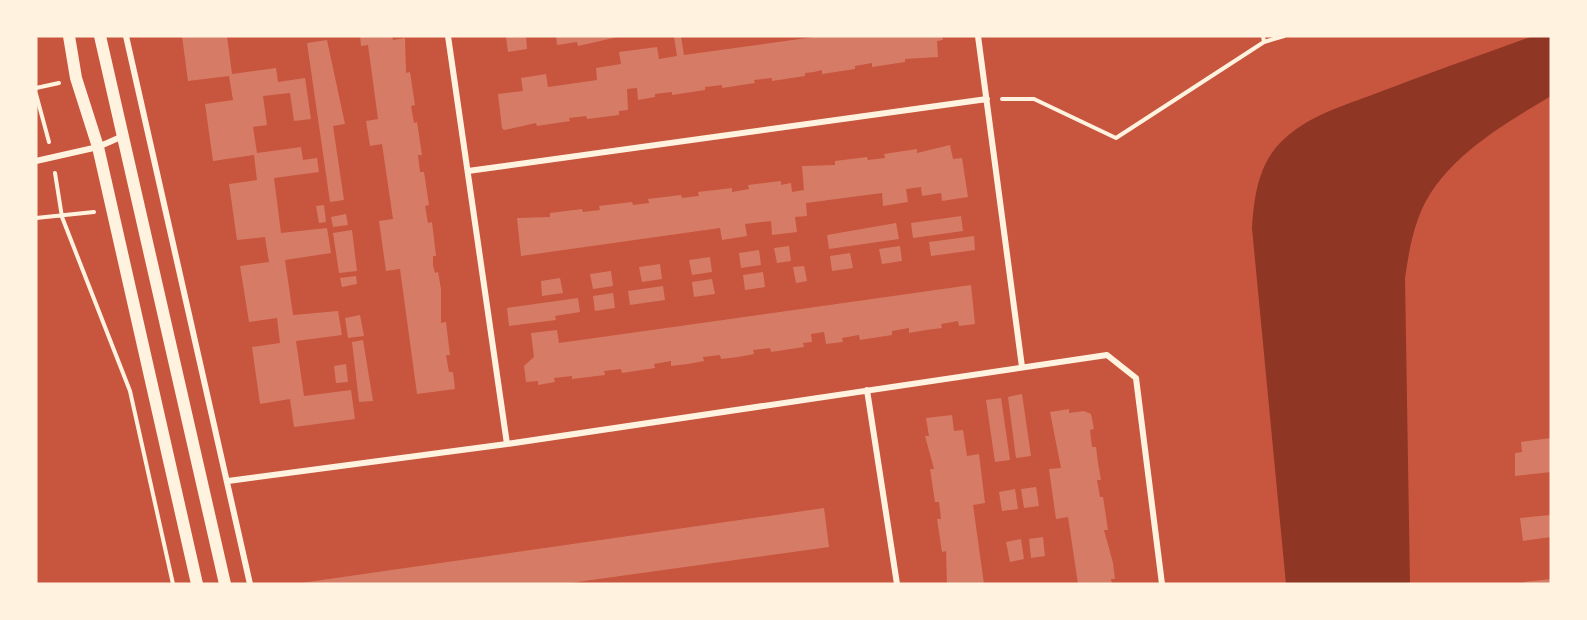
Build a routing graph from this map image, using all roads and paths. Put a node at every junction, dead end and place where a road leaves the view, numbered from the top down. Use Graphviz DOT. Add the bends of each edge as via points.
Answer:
graph roads {
  1 [pos="69,36"];
  2 [pos="100,36"];
  3 [pos="126,36"];
  4 [pos="448,36"];
  5 [pos="978,36"];
  6 [pos="1263,36"];
  7 [pos="1284,36"];
  8 [pos="1264,42"];
  9 [pos="987,99"];
  10 [pos="123,136"];
  11 [pos="98,147"];
  12 [pos="36,161"];
  13 [pos="468,171"];
  14 [pos="111,208"];
  15 [pos="62,217"];
  16 [pos="36,218"];
  17 [pos="1022,367"];
  18 [pos="867,390"];
  19 [pos="507,444"];
  20 [pos="228,482"];
  21 [pos="173,584"];
  22 [pos="197,584"];
  23 [pos="225,584"];
  24 [pos="250,584"];
  25 [pos="897,584"];
  26 [pos="1162,584"];
  1 -- 11 [label="main road" via="76,78"];
  2 -- 10 [label="main road"];
  3 -- 20 [label="street"];
  4 -- 13 [label="street"];
  5 -- 9 [label="street"];
  6 -- 8 [label="path"];
  7 -- 8 [label="path"];
  8 -- 9 [label="path" via="1116,138 1034,99"];
  9 -- 13 [label="street"];
  9 -- 17 [label="street"];
  10 -- 11 [label="street"];
  10 -- 23 [label="main road"];
  11 -- 12 [label="street"];
  11 -- 14 [label="main road"];
  13 -- 19 [label="street"];
  14 -- 15 [label="path"];
  14 -- 22 [label="main road"];
  15 -- 16 [label="path"];
  15 -- 21 [label="path" via="129,391"];
  17 -- 18 [label="street"];
  17 -- 26 [label="street" via="1107,355 1136,378"];
  18 -- 19 [label="street"];
  18 -- 25 [label="street"];
  19 -- 20 [label="street"];
  20 -- 24 [label="street"];
}
